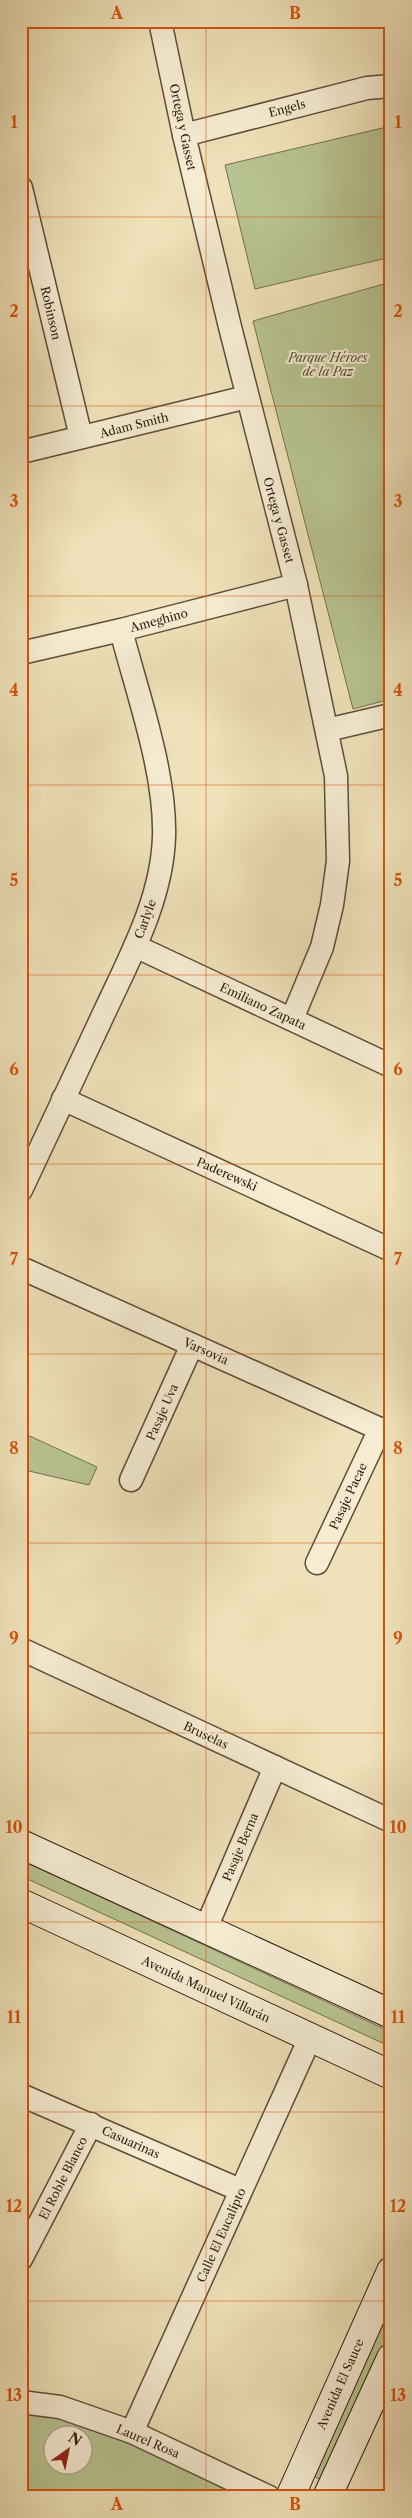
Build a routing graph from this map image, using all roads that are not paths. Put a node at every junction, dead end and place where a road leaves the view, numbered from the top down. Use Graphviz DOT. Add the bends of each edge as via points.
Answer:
graph roads {
  1 [pos="160,21"];
  2 [pos="391,86"];
  3 [pos="184,135"];
  4 [pos="21,188"];
  5 [pos="247,397"];
  6 [pos="81,437"];
  7 [pos="21,452"];
  8 [pos="296,585"];
  9 [pos="121,630"];
  10 [pos="21,653"];
  11 [pos="391,715"];
  12 [pos="327,730"];
  13 [pos="135,946"];
  14 [pos="292,1019"];
  15 [pos="391,1066"];
  16 [pos="63,1100"];
  17 [pos="21,1190"];
  18 [pos="391,1250"];
  19 [pos="21,1268"];
  20 [pos="192,1345"];
  21 [pos="385,1432"];
  22 [pos="131,1480"];
  23 [pos="317,1563"];
  24 [pos="21,1649"];
  25 [pos="275,1767"];
  26 [pos="391,1821"];
  27 [pos="21,1844"];
  28 [pos="21,1903"];
  29 [pos="206,1928"];
  30 [pos="391,2014"];
  31 [pos="310,2038"];
  32 [pos="391,2074"];
  33 [pos="21,2094"];
  34 [pos="91,2124"];
  35 [pos="240,2190"];
  36 [pos="21,2259"];
  37 [pos="391,2270"];
  38 [pos="391,2358"];
  39 [pos="21,2402"];
  40 [pos="132,2432"];
  41 [pos="269,2497"];
  42 [pos="290,2497"];
  43 [pos="327,2497"];
  1 -- 3 [label="street, Ortega y Gasset"];
  2 -- 3 [label="street, Engels" via="367,88"];
  3 -- 5 [label="street, Ortega y Gasset"];
  4 -- 6 [label="street, Robinson"];
  5 -- 6 [label="street, Adam Smith"];
  5 -- 8 [label="street, Ortega y Gasset"];
  6 -- 7 [label="street, Adam Smith"];
  8 -- 9 [label="street, Ameghino"];
  8 -- 12 [label="street, Ortega y Gasset"];
  9 -- 10 [label="street, Ameghino"];
  9 -- 13 [label="street, Carlyle" via="155,760 164,837 160,878"];
  11 -- 12 [label="street"];
  12 -- 14 [label="street, Ortega y Gasset" via="336,776 338,860 322,947"];
  13 -- 14 [label="street, Emiliano Zapata"];
  13 -- 16 [label="street, Carlyle"];
  14 -- 15 [label="street, Emiliano Zapata"];
  16 -- 17 [label="street, Carlyle"];
  16 -- 18 [label="street, Paderewski"];
  19 -- 20 [label="street, Varsovia"];
  20 -- 21 [label="street, Varsovia"];
  20 -- 22 [label="street, Pasaje Uva"];
  21 -- 23 [label="street, Pasaje Pacae"];
  24 -- 25 [label="street, Bruselas"];
  25 -- 26 [label="street, Bruselas"];
  25 -- 29 [label="street, Pasaje Berna"];
  27 -- 29 [label="main road"];
  28 -- 31 [label="main road, Avenida Manuel Villarán"];
  29 -- 30 [label="main road"];
  31 -- 32 [label="main road, Avenida Manuel Villarán"];
  31 -- 35 [label="street, Calle El Eucalipto"];
  33 -- 34 [label="street, Casuarinas"];
  34 -- 35 [label="street, Casuarinas"];
  34 -- 36 [label="street, El Roble Blanco"];
  35 -- 40 [label="street, Calle El Eucalipto"];
  37 -- 42 [label="main road, Avenida El Sauce"];
  38 -- 43 [label="main road"];
  39 -- 40 [label="street, Laurel Rosa" via="60,2407"];
  40 -- 41 [label="street, Laurel Rosa"];
}
